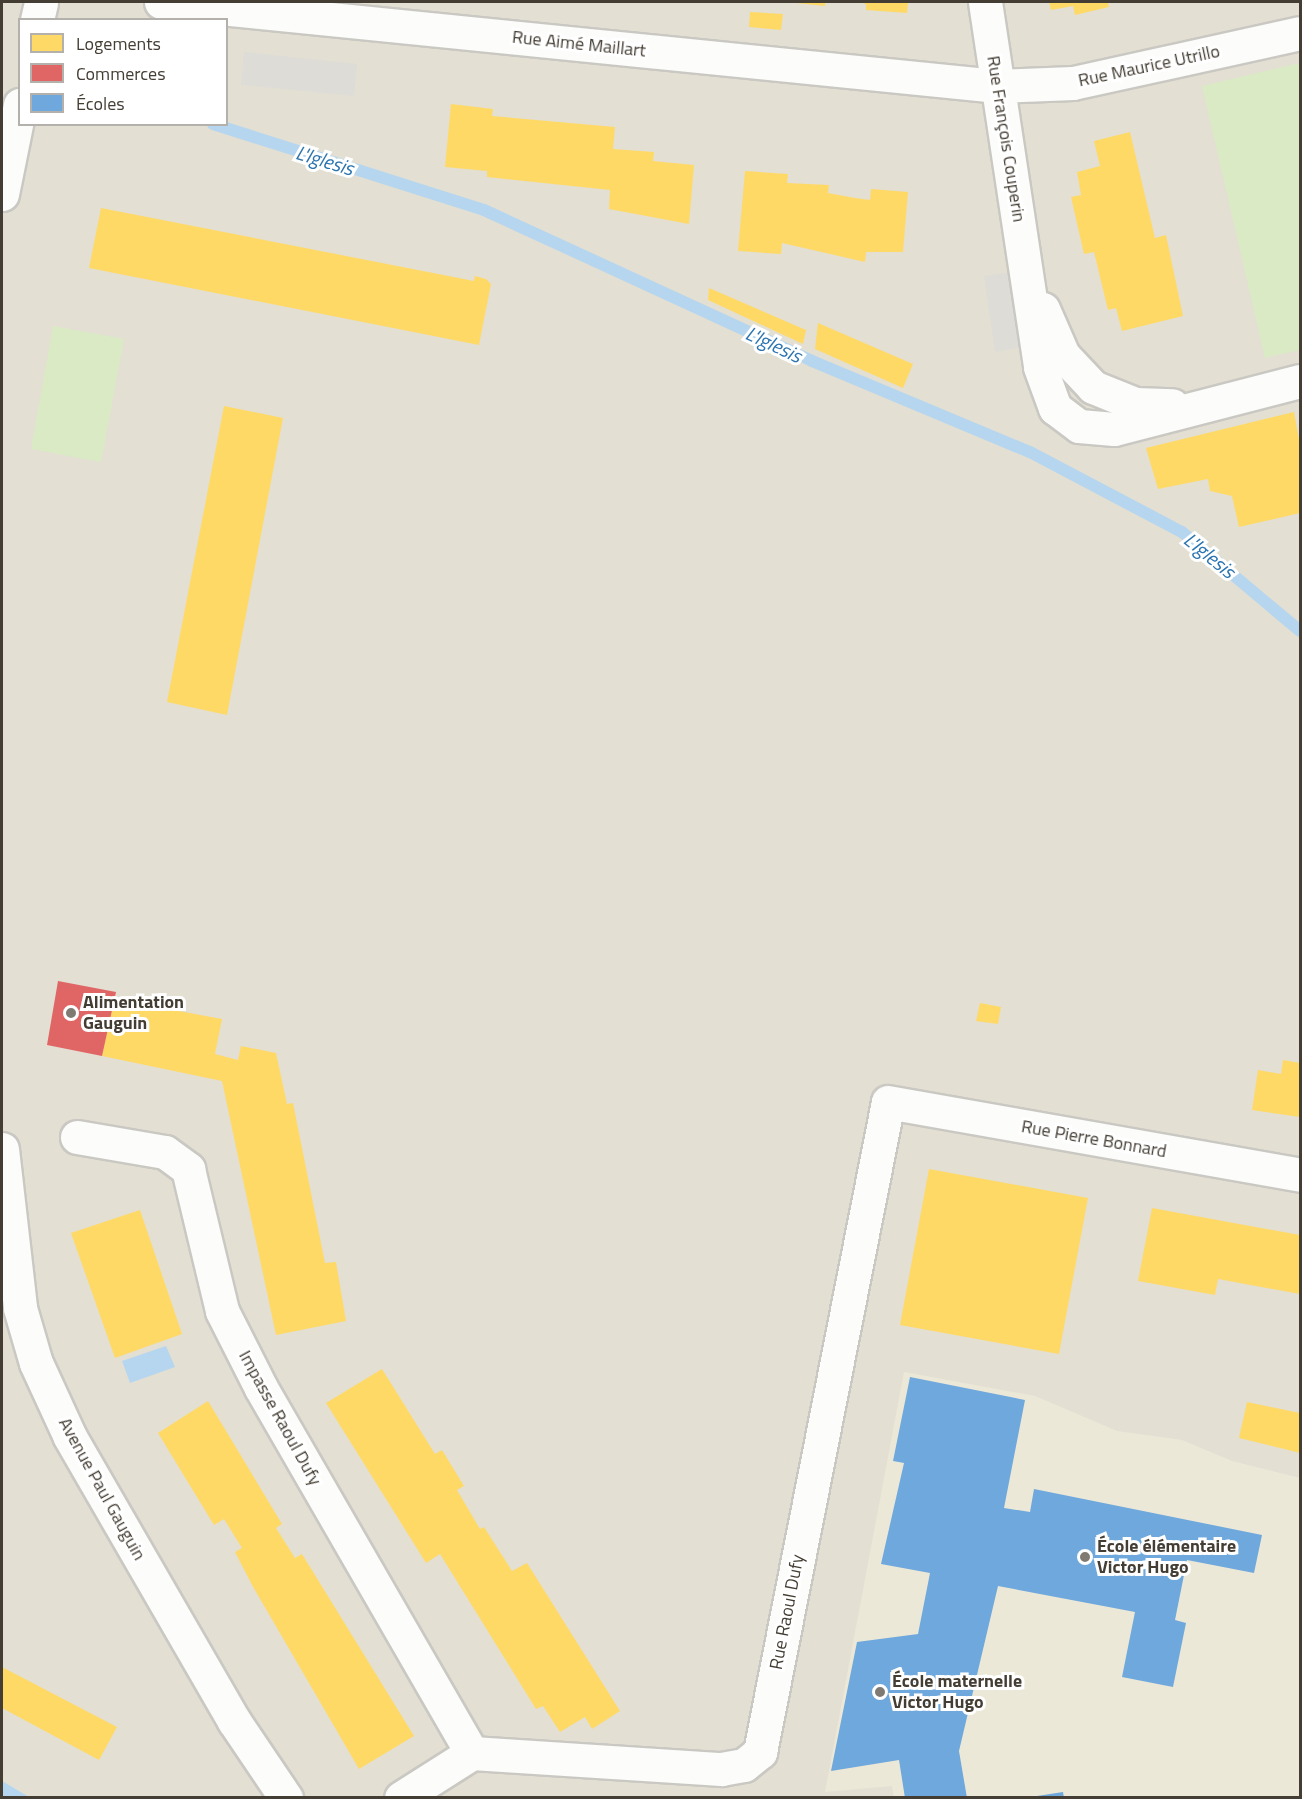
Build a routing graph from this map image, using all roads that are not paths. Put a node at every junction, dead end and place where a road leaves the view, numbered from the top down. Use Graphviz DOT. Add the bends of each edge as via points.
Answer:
graph roads {
  1 [pos="41,2"];
  2 [pos="161,2"];
  3 [pos="985,2"];
  4 [pos="37,18"];
  5 [pos="1300,33"];
  6 [pos="996,86"];
  7 [pos="18,115"];
  8 [pos="2,194"];
  9 [pos="1029,277"];
  10 [pos="1300,381"];
  11 [pos="1193,406"];
  12 [pos="888,1102"];
  13 [pos="77,1137"];
  14 [pos="2,1149"];
  15 [pos="1300,1176"];
  16 [pos="11,1303"];
  17 [pos="472,1753"];
  18 [pos="286,1797"];
  19 [pos="401,1797"];
  1 -- 4 [label="street"];
  2 -- 6 [label="street, Rue Aimé Maillart"];
  3 -- 6 [label="street, Rue François Couperin"];
  5 -- 6 [label="street, Rue Maurice Utrillo" via="1073,83"];
  6 -- 9 [label="street, Rue François Couperin"];
  7 -- 8 [label="street"];
  9 -- 11 [label="street, Rue François Couperin" via="1063,355 1093,387 1135,404"];
  9 -- 11 [label="street, Rue François Couperin" via="1040,367 1054,408 1079,426 1114,429"];
  10 -- 11 [label="street"];
  12 -- 15 [label="street, Rue Pierre Bonnard"];
  12 -- 17 [label="street, Rue Raoul Dufy" via="760,1752 744,1765 721,1769"];
  13 -- 17 [label="street, Impasse Raoul Dufy" via="165,1152 188,1169 222,1311 261,1388"];
  14 -- 16 [label="street, Avenue Paul Gauguin"];
  16 -- 18 [label="street, Avenue Paul Gauguin" via="70,1437 234,1721"];
  17 -- 19 [label="street"];
}
